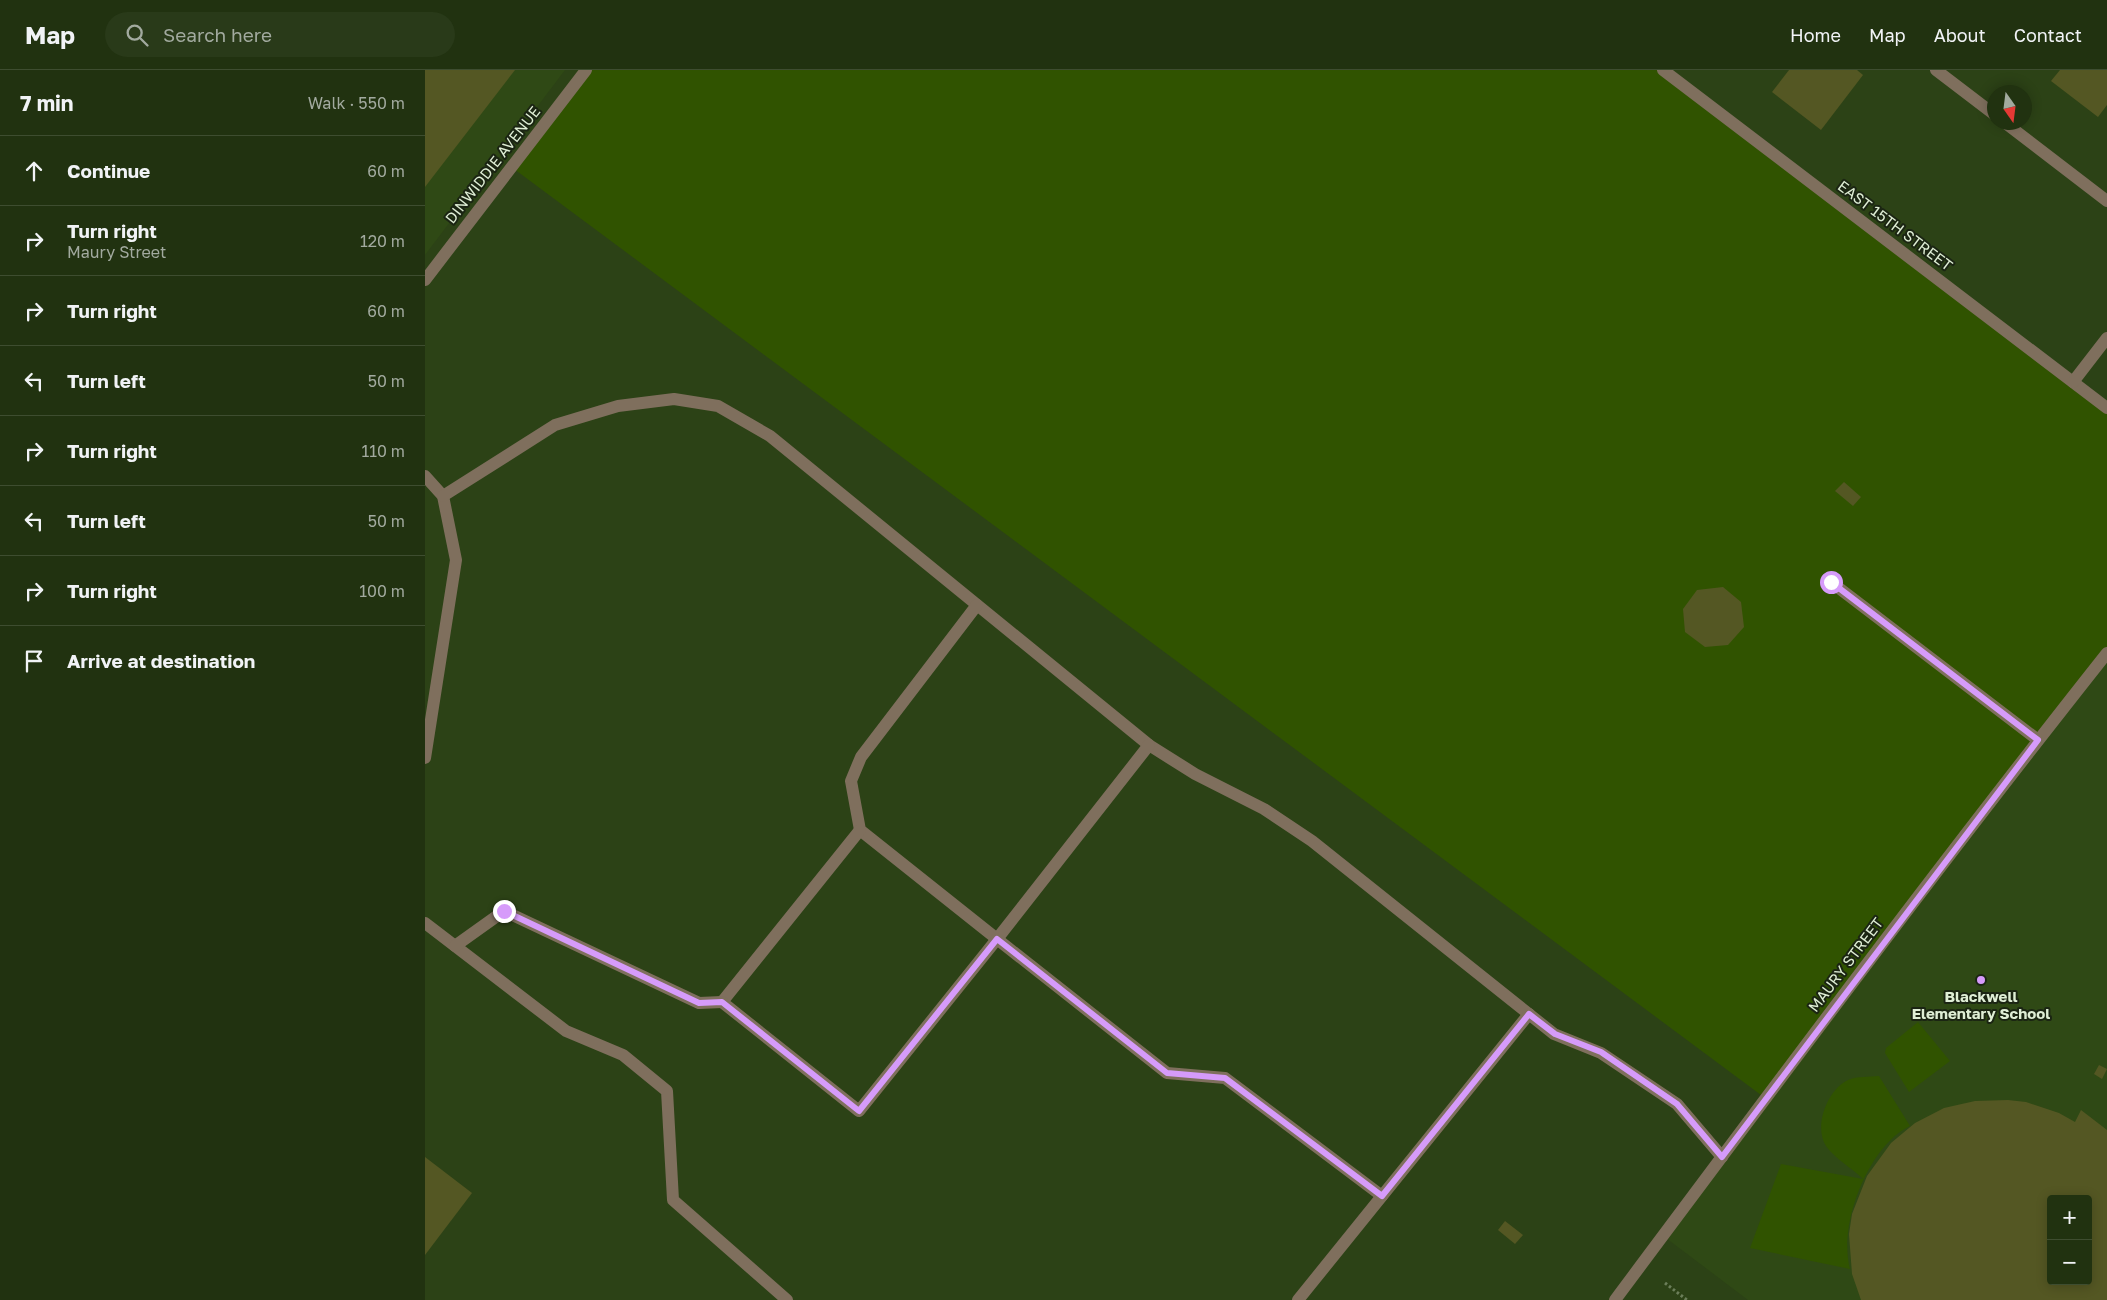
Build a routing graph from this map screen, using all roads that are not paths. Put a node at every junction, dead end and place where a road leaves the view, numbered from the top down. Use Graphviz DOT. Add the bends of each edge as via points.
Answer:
graph roads {
  1 [pos="586,70"];
  2 [pos="1663,70"];
  3 [pos="1936,70"];
  4 [pos="1987,109"];
  5 [pos="2015,130"];
  6 [pos="2107,201"];
  7 [pos="425,280"];
  8 [pos="2107,338"];
  9 [pos="2073,382"];
  10 [pos="2107,408"];
  11 [pos="425,476"];
  12 [pos="443,496"];
  13 [pos="1831,582"];
  14 [pos="977,606"];
  15 [pos="2107,653"];
  16 [pos="2038,740"];
  17 [pos="1149,745"];
  18 [pos="425,758"];
  19 [pos="860,830"];
  20 [pos="425,923"];
  21 [pos="997,939"];
  22 [pos="455,946"];
  23 [pos="722,1002"];
  24 [pos="1529,1014"];
  25 [pos="1722,1157"];
  26 [pos="1382,1196"];
  27 [pos="787,1300"];
  28 [pos="1298,1300"];
  29 [pos="1615,1300"];
  1 -- 7 [label="street, DINWIDDIE AVENUE"];
  2 -- 9 [label="street, EAST 15TH STREET"];
  3 -- 4 [label="street"];
  5 -- 6 [label="street"];
  8 -- 9 [label="street"];
  9 -- 10 [label="street, EAST 15TH STREET"];
  11 -- 12 [label="street"];
  12 -- 14 [label="street" via="555,425 618,406 674,399 718,406 770,436"];
  12 -- 18 [label="street" via="456,560"];
  13 -- 16 [label="street"];
  14 -- 17 [label="street"];
  14 -- 19 [label="street" via="861,757 851,781"];
  15 -- 16 [label="street, MAURY STREET"];
  16 -- 25 [label="street, MAURY STREET"];
  17 -- 21 [label="street"];
  17 -- 24 [label="street" via="1195,774 1264,809 1311,841"];
  19 -- 21 [label="street"];
  19 -- 23 [label="street"];
  20 -- 22 [label="street"];
  21 -- 23 [label="street" via="859,1111"];
  21 -- 26 [label="street" via="1167,1073 1225,1078"];
  22 -- 23 [label="street" via="504,911 699,1003"];
  22 -- 27 [label="street" via="566,1031 623,1055 667,1092 673,1200"];
  24 -- 25 [label="street" via="1555,1034 1601,1052 1677,1104"];
  24 -- 26 [label="street"];
  25 -- 29 [label="street, MAURY STREET"];
  26 -- 28 [label="street"];
}
